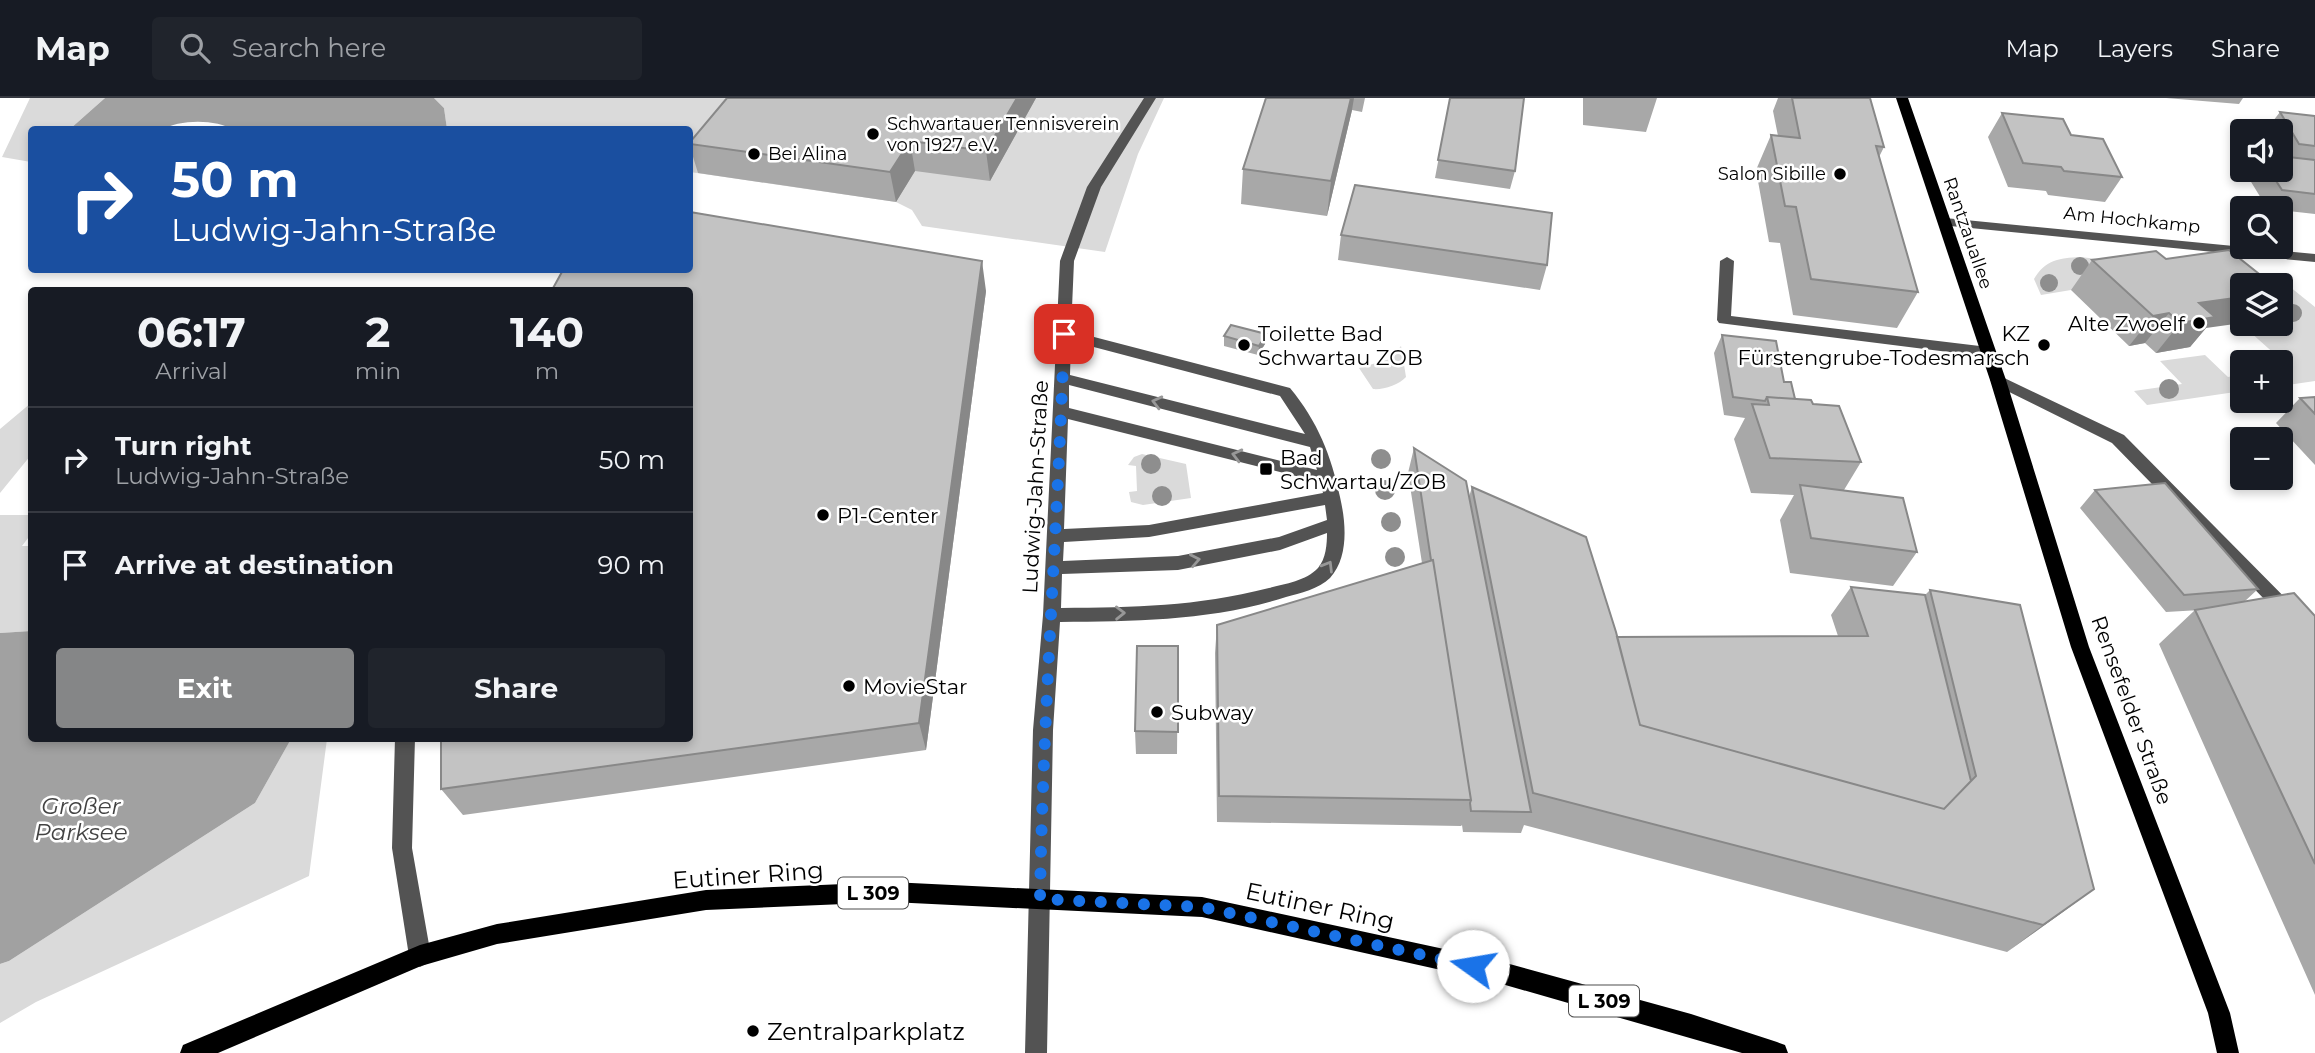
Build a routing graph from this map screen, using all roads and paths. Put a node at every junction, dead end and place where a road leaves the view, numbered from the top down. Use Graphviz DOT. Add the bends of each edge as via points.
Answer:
graph roads {
  1 [pos="1150,98"];
  2 [pos="1902,98"];
  3 [pos="1945,222"];
  4 [pos="2315,258"];
  5 [pos="1727,261"];
  6 [pos="1064,334"];
  7 [pos="1988,352"];
  8 [pos="1062,377"];
  9 [pos="1998,380"];
  10 [pos="1060,412"];
  11 [pos="1318,443"];
  12 [pos="1327,478"];
  13 [pos="1332,498"];
  14 [pos="1336,523"];
  15 [pos="1055,536"];
  16 [pos="1054,568"];
  17 [pos="1052,615"];
  18 [pos="2315,640"];
  19 [pos="405,742"];
  20 [pos="1040,899"];
  21 [pos="420,956"];
  22 [pos="191,1053"];
  23 [pos="1037,1053"];
  24 [pos="1777,1053"];
  25 [pos="2228,1053"];
  1 -- 6 [label="street, Ludwig-Jahn-Straße" via="1094,187 1067,261"];
  2 -- 3 [label="main road, Rantzauallee"];
  3 -- 4 [label="street, Am Hochkamp"];
  3 -- 7 [label="main road, Rantzauallee"];
  5 -- 7 [label="street" via="1724,320"];
  6 -- 8 [label="street, Ludwig-Jahn-Straße"];
  6 -- 11 [label="street" via="1285,393 1305,415"];
  7 -- 9 [label="main road, Rantzauallee"];
  8 -- 10 [label="street, Ludwig-Jahn-Straße"];
  11 -- 8 [label="street, one-way"];
  9 -- 18 [label="street" via="2118,439"];
  9 -- 25 [label="main road, Rensefelder Straße" via="2080,647 2220,1013"];
  12 -- 10 [label="street, one-way"];
  10 -- 15 [label="street, Ludwig-Jahn-Straße"];
  11 -- 12 [label="street"];
  12 -- 13 [label="street"];
  13 -- 14 [label="street"];
  13 -- 15 [label="street" via="1149,531"];
  16 -- 14 [label="street, one-way" via="1178,563 1280,543"];
  17 -- 14 [label="street, one-way" via="1184,612 1292,590 1322,576 1334,555"];
  15 -- 16 [label="street, Ludwig-Jahn-Straße"];
  16 -- 17 [label="street, Ludwig-Jahn-Straße"];
  17 -- 20 [label="street, Ludwig-Jahn-Straße" via="1043,730"];
  19 -- 21 [label="street" via="402,848"];
  20 -- 21 [label="main road, Eutiner Ring / L 309" via="891,892 706,900 497,934"];
  20 -- 23 [label="street, Ludwig-Jahn-Straße"];
  20 -- 24 [label="main road, Eutiner Ring / L 309" via="1202,907 1495,971"];
  21 -- 22 [label="main road, Eutiner Ring / L 309"];
}
